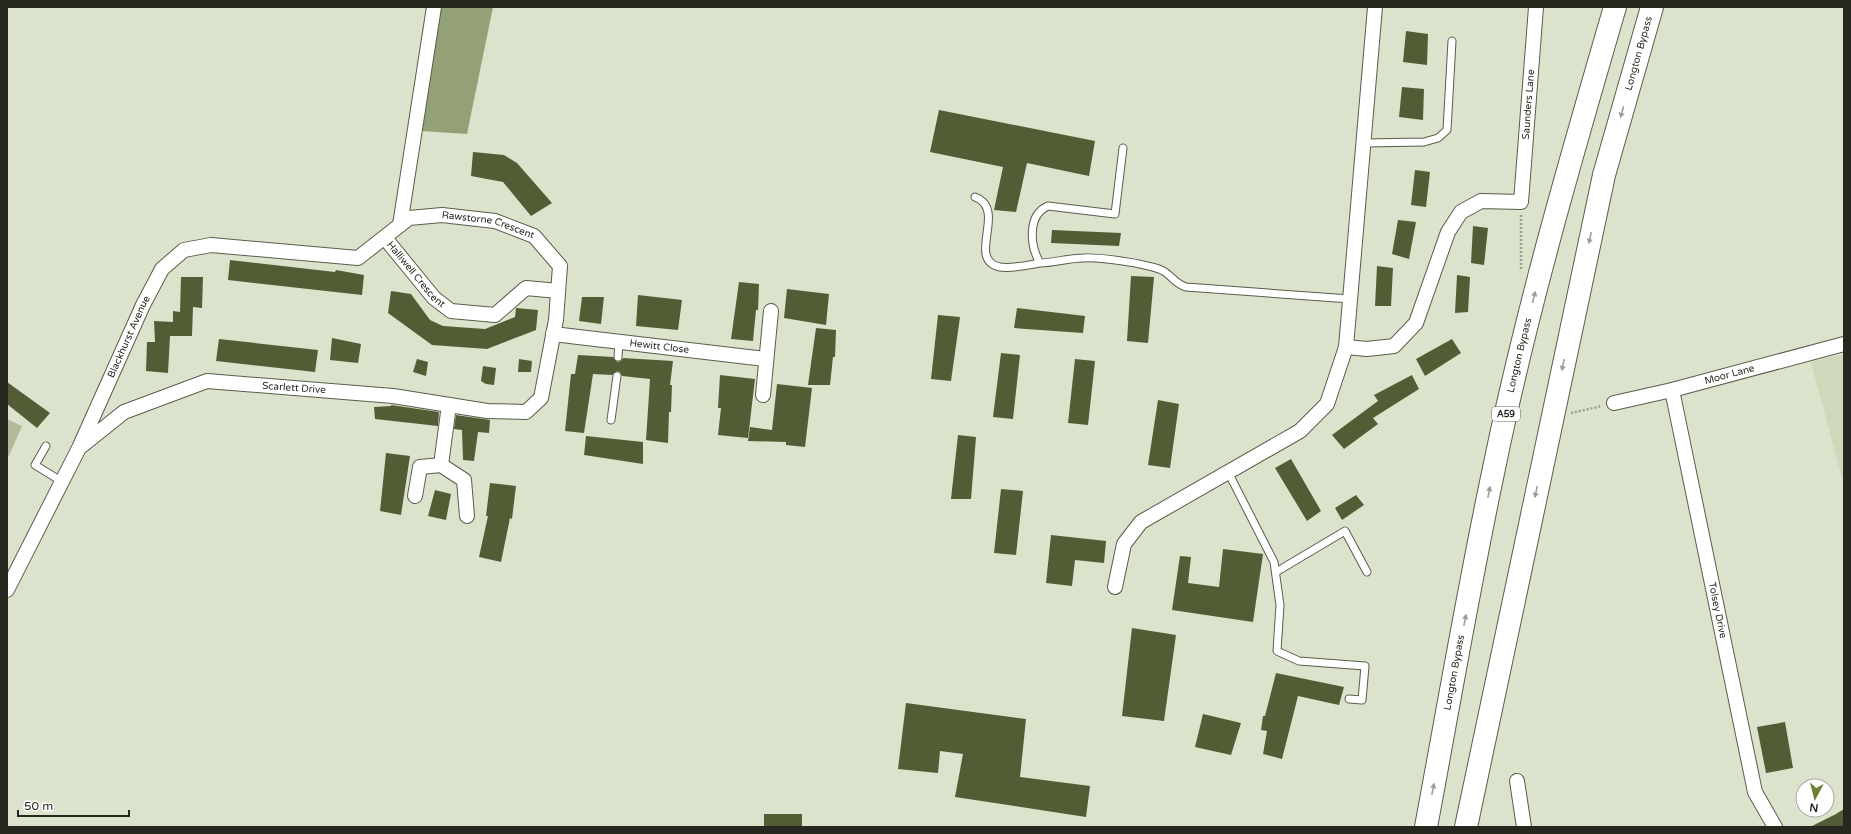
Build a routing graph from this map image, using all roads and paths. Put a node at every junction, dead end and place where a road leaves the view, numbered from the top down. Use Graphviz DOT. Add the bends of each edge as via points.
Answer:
graph roads {
  1 [pos="434,7"];
  2 [pos="1375,7"];
  3 [pos="1536,7"];
  4 [pos="1615,7"];
  5 [pos="1652,7"];
  6 [pos="1452,41"];
  7 [pos="1364,143"];
  8 [pos="1123,148"];
  9 [pos="975,197"];
  10 [pos="1521,202"];
  11 [pos="400,225"];
  12 [pos="385,238"];
  13 [pos="358,258"];
  14 [pos="1040,263"];
  15 [pos="1536,287"];
  16 [pos="558,291"];
  17 [pos="1350,299"];
  18 [pos="771,311"];
  19 [pos="554,334"];
  20 [pos="619,342"];
  21 [pos="1844,344"];
  22 [pos="1346,347"];
  23 [pos="618,357"];
  24 [pos="766,359"];
  25 [pos="617,376"];
  26 [pos="1672,390"];
  27 [pos="763,395"];
  28 [pos="1614,403"];
  29 [pos="449,405"];
  30 [pos="526,412"];
  31 [pos="1567,414"];
  32 [pos="612,420"];
  33 [pos="46,446"];
  34 [pos="78,448"];
  35 [pos="441,465"];
  36 [pos="1228,472"];
  37 [pos="61,481"];
  38 [pos="415,496"];
  39 [pos="467,516"];
  40 [pos="1276,572"];
  41 [pos="1367,572"];
  42 [pos="1115,587"];
  43 [pos="7,590"];
  44 [pos="1349,699"];
  45 [pos="1517,781"];
  46 [pos="1426,827"];
  47 [pos="1466,827"];
  48 [pos="1524,827"];
  49 [pos="1775,827"];
  1 -- 11 [label="street"];
  2 -- 7 [label="street"];
  3 -- 10 [label="street, Saunders Lane"];
  4 -- 15 [label="highway, Longton Bypass / A59"];
  5 -- 47 [label="highway, Longton Bypass, one-way" via="1604,175"];
  6 -- 7 [label="lane" via="1447,130 1438,138 1424,142"];
  7 -- 17 [label="street"];
  8 -- 14 [label="lane" via="1115,214 1048,206 1042,209 1037,213 1032,229 1033,249"];
  9 -- 14 [label="lane" via="984,202 987,211 985,252 990,263 1000,267"];
  10 -- 15 [label="path" via="1520,270"];
  10 -- 22 [label="street" via="1481,201 1461,212 1448,232 1416,323 1394,346 1367,349"];
  11 -- 12 [label="street, Rawstorne Crescent"];
  11 -- 16 [label="street, Rawstorne Crescent" via="409,218 442,215 495,221 534,236 560,266"];
  12 -- 13 [label="street, Rawstorne Crescent"];
  12 -- 16 [label="street, Halliwell Crescent" via="434,298 451,311 495,315 526,288"];
  13 -- 34 [label="street, Blackhurst Avenue" via="211,246 184,250 162,269 143,304"];
  14 -- 17 [label="lane" via="1083,258 1136,263 1160,269 1168,273 1178,285 1186,287"];
  46 -- 15 [label="highway, Longton Bypass / A59, one-way" via="1493,474"];
  16 -- 19 [label="street, Rawstorne Crescent"];
  17 -- 22 [label="street"];
  18 -- 24 [label="street"];
  19 -- 20 [label="street, Hewitt Close"];
  19 -- 30 [label="street, Rawstorne Crescent" via="541,398"];
  20 -- 23 [label="lane"];
  20 -- 24 [label="street, Hewitt Close"];
  21 -- 26 [label="street, Moor Lane"];
  22 -- 36 [label="street" via="1327,404 1300,430"];
  24 -- 27 [label="street"];
  25 -- 32 [label="lane"];
  26 -- 28 [label="street, Moor Lane"];
  26 -- 49 [label="street, Tolsey Drive" via="1755,792"];
  28 -- 31 [label="path"];
  29 -- 30 [label="street, Scarlett Drive" via="487,411"];
  29 -- 34 [label="street, Scarlett Drive" via="394,396 207,381 124,412"];
  29 -- 35 [label="street"];
  33 -- 37 [label="lane" via="35,465"];
  34 -- 37 [label="street, Blackhurst Avenue"];
  35 -- 38 [label="street" via="420,467"];
  35 -- 39 [label="street" via="464,480"];
  36 -- 40 [label="lane" via="1274,562"];
  36 -- 42 [label="street" via="1141,522 1124,544"];
  37 -- 43 [label="street, Blackhurst Avenue"];
  40 -- 41 [label="lane" via="1345,531"];
  40 -- 44 [label="lane" via="1280,605 1277,651 1299,661 1365,666 1362,700"];
  45 -- 48 [label="street"];
}
